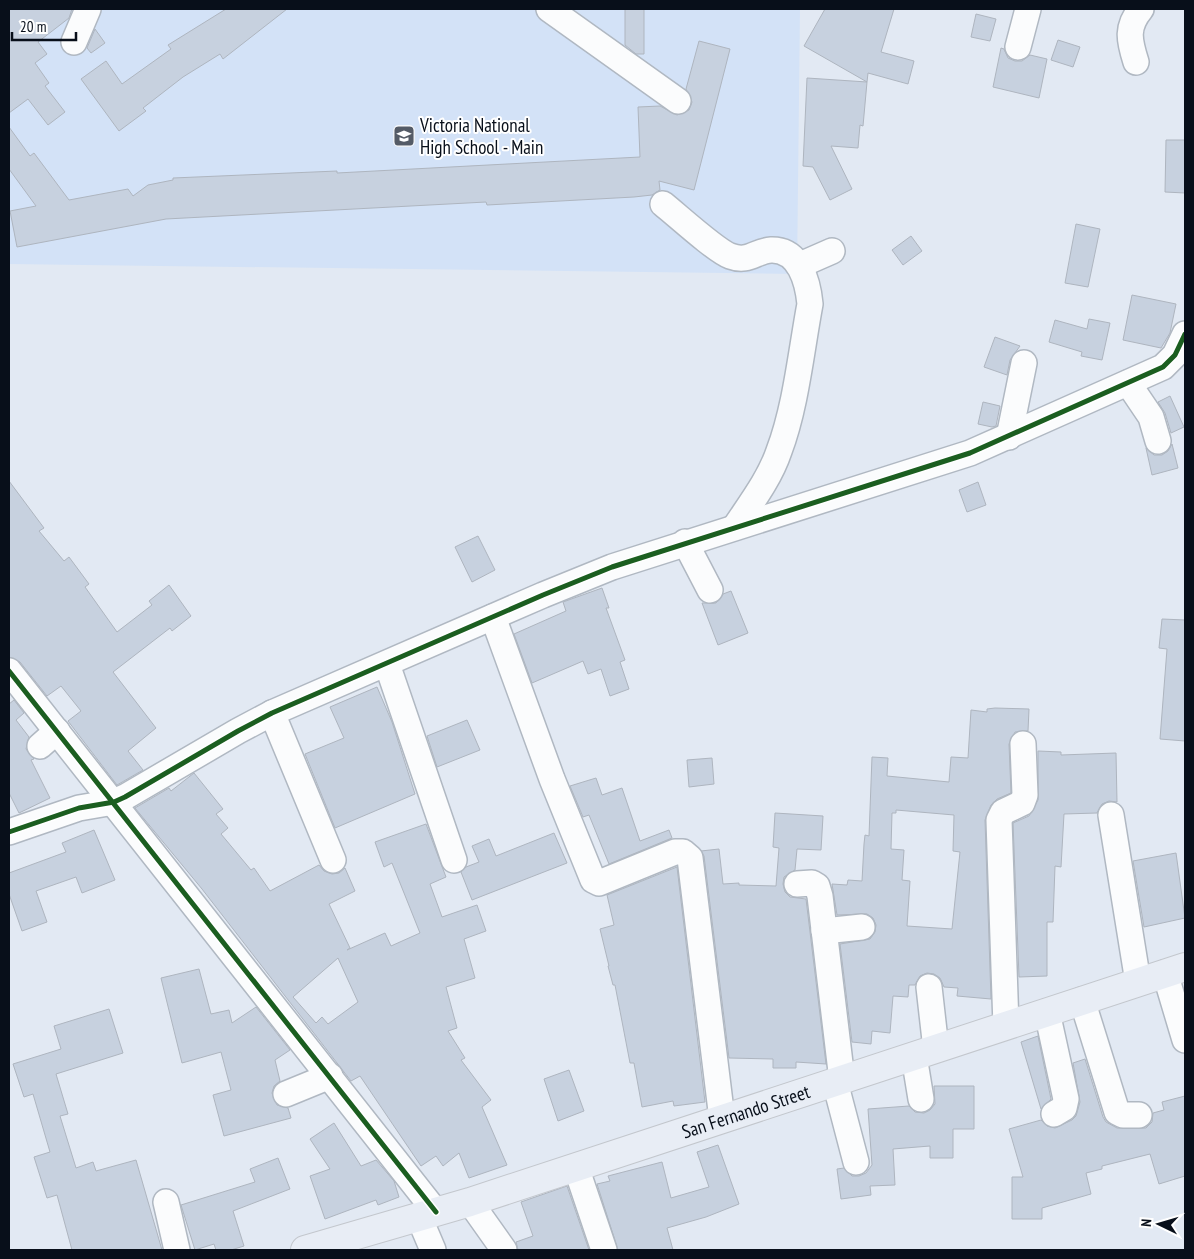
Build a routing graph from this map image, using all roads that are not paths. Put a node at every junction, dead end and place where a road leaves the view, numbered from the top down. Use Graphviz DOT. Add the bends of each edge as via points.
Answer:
graph roads {
  1 [pos="88,9"];
  2 [pos="549,9"];
  3 [pos="1028,9"];
  4 [pos="1141,9"];
  5 [pos="74,42"];
  6 [pos="1018,47"];
  7 [pos="1136,62"];
  8 [pos="678,102"];
  9 [pos="663,204"];
  10 [pos="832,251"];
  11 [pos="800,266"];
  12 [pos="1185,334"];
  13 [pos="1024,363"];
  14 [pos="1128,383"];
  15 [pos="1009,436"];
  16 [pos="1158,441"];
  17 [pos="735,527"];
  18 [pos="685,542"];
  19 [pos="710,590"];
  20 [pos="493,616"];
  21 [pos="388,664"];
  22 [pos="9,671"];
  23 [pos="272,713"];
  24 [pos="1023,744"];
  25 [pos="114,802"];
  26 [pos="1111,815"];
  27 [pos="9,832"];
  28 [pos="333,860"];
  29 [pos="454,860"];
  30 [pos="797,884"];
  31 [pos="862,926"];
  32 [pos="824,930"];
  33 [pos="1175,970"];
  34 [pos="1138,982"];
  35 [pos="929,987"];
  36 [pos="1082,1000"];
  37 [pos="1047,1012"];
  38 [pos="1006,1026"];
  39 [pos="1185,1040"];
  40 [pos="925,1052"];
  41 [pos="330,1076"];
  42 [pos="838,1081"];
  43 [pos="286,1094"];
  44 [pos="921,1099"];
  45 [pos="1054,1114"];
  46 [pos="1139,1115"];
  47 [pos="722,1119"];
  48 [pos="856,1162"];
  49 [pos="576,1167"];
  50 [pos="166,1202"];
  51 [pos="470,1202"];
  52 [pos="428,1214"];
  53 [pos="317,1248"];
  54 [pos="177,1250"];
  55 [pos="433,1250"];
  56 [pos="504,1250"];
  57 [pos="604,1250"];
  1 -- 5 [label="street"];
  2 -- 8 [label="street"];
  3 -- 6 [label="street"];
  4 -- 7 [label="street" via="1130,26"];
  9 -- 11 [label="street" via="729,256 744,260 771,250 794,259"];
  10 -- 11 [label="street"];
  11 -- 17 [label="street" via="809,285 810,304 786,431 761,488"];
  12 -- 14 [label="street" via="1175,355 1163,367"];
  13 -- 15 [label="street"];
  14 -- 15 [label="street"];
  14 -- 16 [label="street" via="1152,417"];
  15 -- 17 [label="street" via="970,453"];
  17 -- 18 [label="street"];
  18 -- 19 [label="street"];
  18 -- 20 [label="street" via="612,567"];
  20 -- 21 [label="street"];
  20 -- 47 [label="street" via="552,779 593,880 599,883 679,852 687,854 692,862"];
  21 -- 23 [label="street"];
  21 -- 29 [label="street"];
  22 -- 25 [label="street" via="48,738"];
  23 -- 25 [label="street"];
  23 -- 28 [label="street"];
  24 -- 38 [label="street" via="1025,795 1022,803 1003,812 999,820"];
  25 -- 27 [label="street" via="79,808"];
  25 -- 41 [label="street"];
  26 -- 34 [label="street"];
  30 -- 32 [label="street" via="817,886"];
  31 -- 32 [label="street"];
  32 -- 42 [label="street"];
  33 -- 34 [label="main road, San Fernando Street"];
  33 -- 39 [label="street"];
  34 -- 36 [label="main road, San Fernando Street"];
  35 -- 40 [label="street"];
  36 -- 37 [label="main road, San Fernando Street"];
  36 -- 46 [label="street" via="1118,1112"];
  37 -- 38 [label="main road, San Fernando Street"];
  37 -- 45 [label="street" via="1066,1099 1064,1108"];
  38 -- 40 [label="main road, San Fernando Street"];
  40 -- 42 [label="main road, San Fernando Street"];
  40 -- 44 [label="street"];
  41 -- 43 [label="street"];
  41 -- 52 [label="street"];
  42 -- 47 [label="main road, San Fernando Street"];
  42 -- 48 [label="street"];
  47 -- 49 [label="main road, San Fernando Street"];
  49 -- 51 [label="main road, San Fernando Street"];
  49 -- 57 [label="street"];
  50 -- 54 [label="street"];
  51 -- 52 [label="main road, San Fernando Street"];
  51 -- 56 [label="street"];
  52 -- 53 [label="main road, San Fernando Street"];
  52 -- 55 [label="street"];
}
